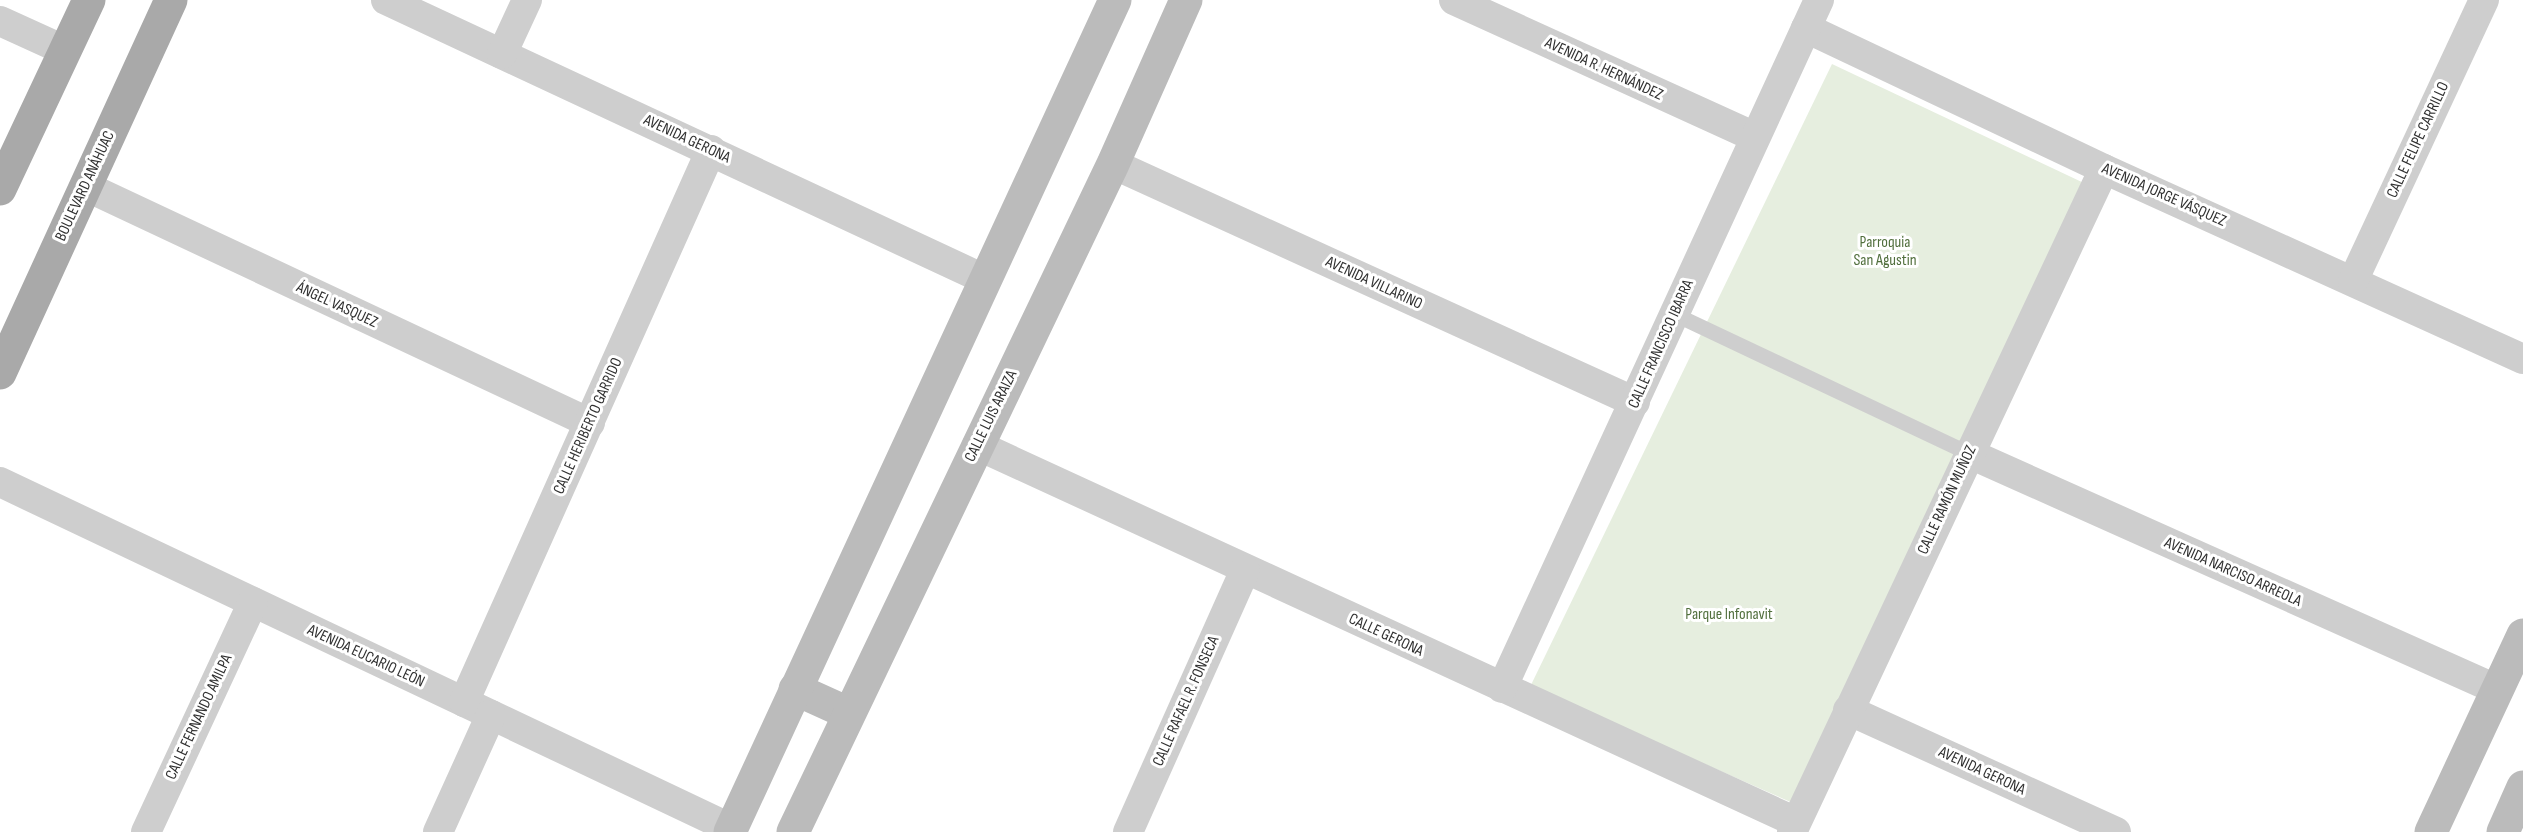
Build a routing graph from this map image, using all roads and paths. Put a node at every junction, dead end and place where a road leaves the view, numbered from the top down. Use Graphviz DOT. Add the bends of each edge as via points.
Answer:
graph roads {
  1 [pos="89,0"];
  2 [pos="171,0"];
  3 [pos="386,0"];
  4 [pos="527,0"];
  5 [pos="1186,0"];
  6 [pos="1454,0"];
  7 [pos="1820,0"];
  8 [pos="2484,0"];
  9 [pos="1109,2"];
  10 [pos="0,21"];
  11 [pos="1806,28"];
  12 [pos="66,51"];
  13 [pos="502,54"];
  14 [pos="1755,137"];
  15 [pos="711,150"];
  16 [pos="1113,164"];
  17 [pos="2104,169"];
  18 [pos="85,186"];
  19 [pos="0,189"];
  20 [pos="986,280"];
  21 [pos="2353,280"];
  22 [pos="1674,314"];
  23 [pos="2523,359"];
  24 [pos="0,373"];
  25 [pos="1635,402"];
  26 [pos="590,423"];
  27 [pos="977,445"];
  28 [pos="1968,453"];
  29 [pos="0,482"];
  30 [pos="1245,570"];
  31 [pos="253,602"];
  32 [pos="2523,635"];
  33 [pos="1502,688"];
  34 [pos="795,689"];
  35 [pos="2498,690"];
  36 [pos="464,702"];
  37 [pos="1848,710"];
  38 [pos="848,713"];
  39 [pos="491,715"];
  40 [pos="2523,787"];
  41 [pos="1794,827"];
  42 [pos="731,830"];
  43 [pos="146,832"];
  44 [pos="438,832"];
  45 [pos="794,832"];
  46 [pos="1128,832"];
  47 [pos="2116,832"];
  48 [pos="2431,832"];
  49 [pos="2503,832"];
  1 -- 12 [label="main road"];
  2 -- 18 [label="main road, BOULEVARD ANÁHUAC"];
  3 -- 13 [label="street, AVENIDA GERONA"];
  4 -- 13 [label="street"];
  5 -- 16 [label="street, CALLE LUIS ARAIZA"];
  6 -- 14 [label="street, AVENIDA R. HERNÁNDEZ"];
  7 -- 11 [label="street, CALLE FRANCISCO IBARRA"];
  8 -- 21 [label="street, CALLE FELIPE CARRILLO"];
  9 -- 20 [label="street"];
  10 -- 12 [label="street"];
  11 -- 14 [label="street, CALLE FRANCISCO IBARRA"];
  11 -- 17 [label="street, AVENIDA JORGE VÁSQUEZ"];
  12 -- 19 [label="main road"];
  13 -- 15 [label="street, AVENIDA GERONA"];
  14 -- 22 [label="street, CALLE FRANCISCO IBARRA"];
  15 -- 20 [label="street, AVENIDA GERONA"];
  15 -- 26 [label="street, CALLE HERIBERTO GARRIDO"];
  16 -- 25 [label="street, AVENIDA VILLARINO"];
  16 -- 27 [label="street, CALLE LUIS ARAIZA"];
  17 -- 21 [label="street, AVENIDA JORGE VÁSQUEZ"];
  17 -- 28 [label="street, CALLE RAMÓN MUÑOZ"];
  18 -- 24 [label="main road, BOULEVARD ANÁHUAC"];
  18 -- 26 [label="street, ÁNGEL VASQUEZ"];
  20 -- 34 [label="street"];
  21 -- 23 [label="street, AVENIDA JORGE VÁSQUEZ"];
  22 -- 25 [label="street, CALLE FRANCISCO IBARRA"];
  22 -- 28 [label="lane"];
  25 -- 33 [label="street, CALLE FRANCISCO IBARRA"];
  26 -- 36 [label="street, CALLE HERIBERTO GARRIDO"];
  27 -- 30 [label="street, CALLE GERONA"];
  27 -- 38 [label="street, CALLE LUIS ARAIZA"];
  28 -- 35 [label="street, AVENIDA NARCISO ARREOLA"];
  28 -- 37 [label="street, CALLE RAMÓN MUÑOZ"];
  29 -- 31 [label="street, AVENIDA EUCARIO LEÓN"];
  30 -- 33 [label="street, CALLE GERONA"];
  30 -- 46 [label="street, CALLE RAFAEL R. FONSECA"];
  31 -- 36 [label="street, AVENIDA EUCARIO LEÓN"];
  31 -- 43 [label="street, CALLE FERNANDO AMILPA"];
  32 -- 35 [label="street"];
  33 -- 41 [label="street, CALLE GERONA"];
  34 -- 38 [label="street"];
  34 -- 42 [label="street"];
  35 -- 48 [label="street"];
  36 -- 39 [label="street, AVENIDA EUCARIO LEÓN"];
  37 -- 41 [label="street, CALLE RAMÓN MUÑOZ"];
  37 -- 47 [label="street, AVENIDA GERONA"];
  38 -- 45 [label="street, CALLE LUIS ARAIZA"];
  39 -- 42 [label="street, AVENIDA EUCARIO LEÓN"];
  39 -- 44 [label="street"];
  40 -- 49 [label="street"];
}
